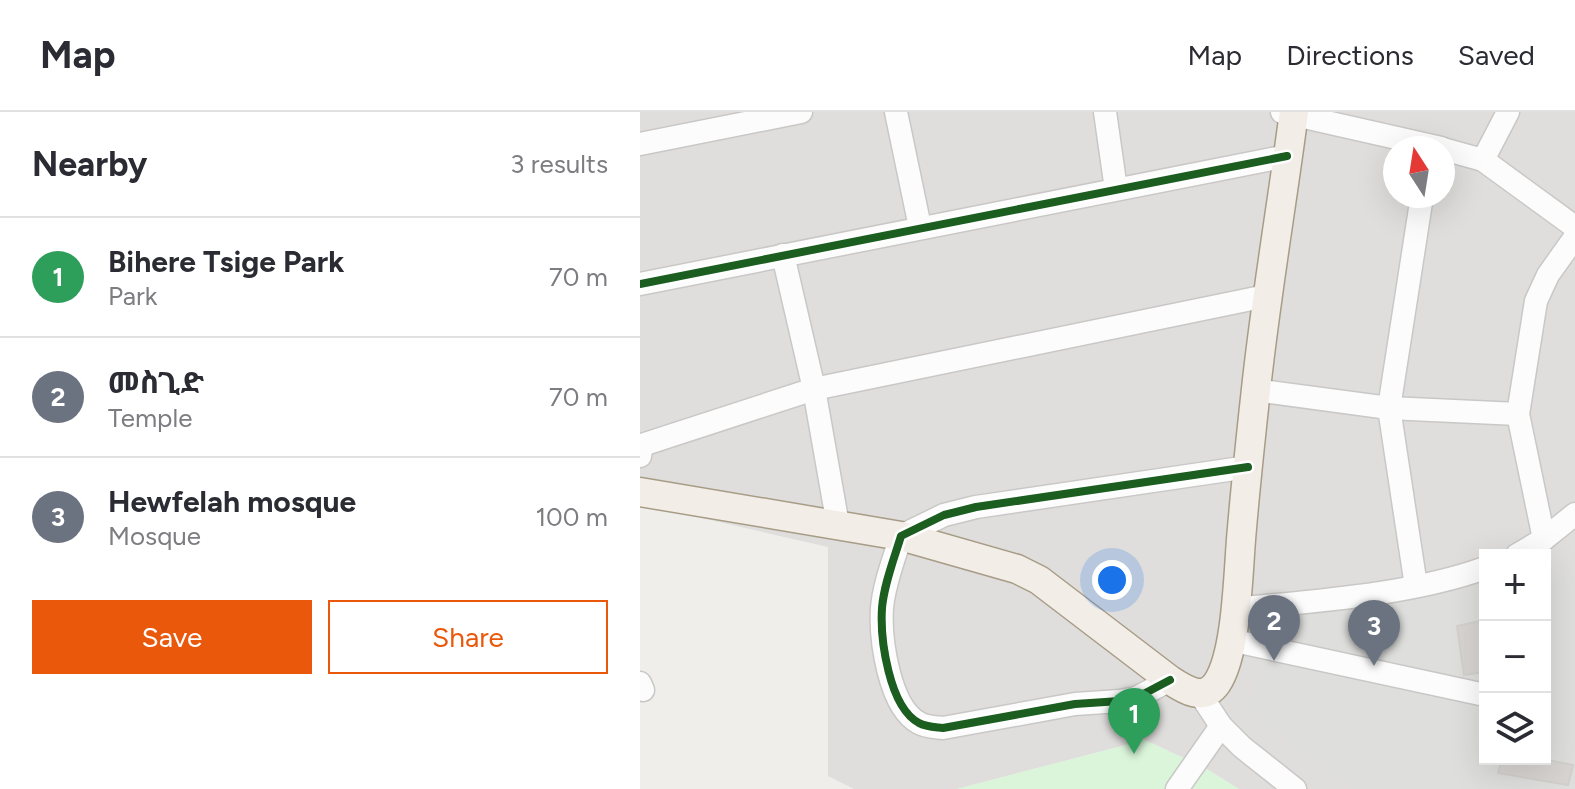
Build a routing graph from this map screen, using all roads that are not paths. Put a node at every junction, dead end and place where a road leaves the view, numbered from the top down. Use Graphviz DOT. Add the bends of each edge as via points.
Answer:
graph roads {
  1 [pos="801,112"];
  2 [pos="896,112"];
  3 [pos="1105,112"];
  4 [pos="1508,112"];
  5 [pos="1290,113"];
  6 [pos="734,118"];
  7 [pos="1389,136"];
  8 [pos="640,144"];
  9 [pos="1455,152"];
  10 [pos="1287,156"];
  11 [pos="1483,160"];
  12 [pos="1116,189"];
  13 [pos="1420,208"];
  14 [pos="920,227"];
  15 [pos="1575,227"];
  16 [pos="1575,237"];
  17 [pos="783,255"];
  18 [pos="640,284"];
  19 [pos="1266,296"];
  20 [pos="814,389"];
  21 [pos="1255,390"];
  22 [pos="1389,408"];
  23 [pos="1518,414"];
  24 [pos="641,449"];
  25 [pos="1248,467"];
  26 [pos="640,492"];
  27 [pos="1575,514"];
  28 [pos="838,525"];
  29 [pos="901,536"];
  30 [pos="1544,539"];
  31 [pos="1527,549"];
  32 [pos="1479,570"];
  33 [pos="1416,586"];
  34 [pos="1235,609"];
  35 [pos="1230,640"];
  36 [pos="1170,680"];
  37 [pos="1200,694"];
  38 [pos="1479,694"];
  39 [pos="1221,726"];
  40 [pos="1177,789"];
  41 [pos="1295,789"];
  1 -- 6 [label="street"];
  2 -- 14 [label="street"];
  3 -- 12 [label="street"];
  4 -- 11 [label="street"];
  5 -- 7 [label="street"];
  5 -- 10 [label="main road"];
  6 -- 8 [label="street"];
  9 -- 11 [label="street"];
  10 -- 12 [label="street"];
  10 -- 19 [label="main road"];
  11 -- 15 [label="street"];
  12 -- 14 [label="street"];
  13 -- 22 [label="street"];
  14 -- 17 [label="street"];
  16 -- 23 [label="street" via="1536,301"];
  17 -- 18 [label="street"];
  17 -- 20 [label="street"];
  19 -- 20 [label="street"];
  19 -- 21 [label="main road"];
  20 -- 24 [label="street"];
  20 -- 28 [label="street"];
  21 -- 22 [label="street"];
  21 -- 25 [label="main road"];
  22 -- 23 [label="street"];
  22 -- 33 [label="street"];
  23 -- 30 [label="street"];
  25 -- 29 [label="street" via="976,507 944,515"];
  25 -- 34 [label="main road"];
  26 -- 28 [label="main road"];
  27 -- 30 [label="street"];
  28 -- 29 [label="main road"];
  29 -- 36 [label="main road" via="1039,580"];
  29 -- 36 [label="street" via="884,600 885,654 898,697 917,722 943,728 1120,701"];
  30 -- 31 [label="street"];
  32 -- 33 [label="street"];
  33 -- 34 [label="street"];
  34 -- 35 [label="main road"];
  35 -- 37 [label="main road" via="1219,680"];
  35 -- 38 [label="street"];
  36 -- 37 [label="main road"];
  37 -- 39 [label="street"];
  39 -- 40 [label="street"];
  39 -- 41 [label="street"];
}
